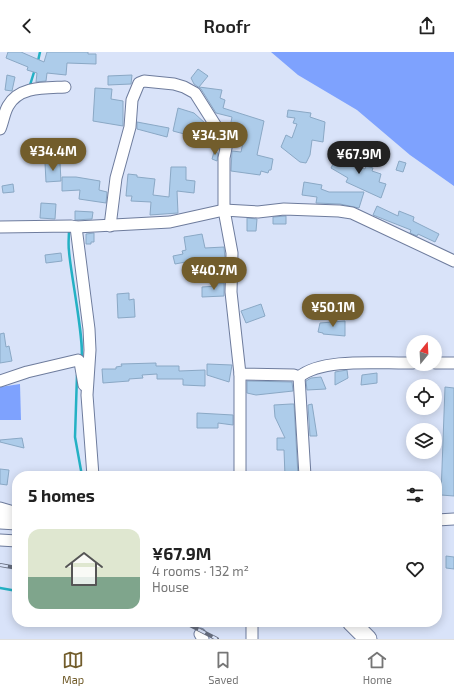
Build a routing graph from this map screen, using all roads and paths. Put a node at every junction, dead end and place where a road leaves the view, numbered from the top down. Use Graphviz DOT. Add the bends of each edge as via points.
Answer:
graph roads {
  1 [pos="65,87"];
  2 [pos="0,130"];
  3 [pos="224,210"];
  4 [pos="72,226"];
  5 [pos="110,226"];
  6 [pos="0,227"];
  7 [pos="454,261"];
  8 [pos="406,363"];
  9 [pos="442,363"];
  10 [pos="454,363"];
  11 [pos="240,374"];
  12 [pos="299,377"];
  13 [pos="0,381"];
  14 [pos="86,395"];
  15 [pos="93,471"];
  16 [pos="240,471"];
  17 [pos="305,471"];
  18 [pos="0,508"];
  19 [pos="12,512"];
  20 [pos="454,519"];
  21 [pos="0,520"];
  22 [pos="442,520"];
  23 [pos="12,521"];
  24 [pos="0,540"];
  25 [pos="12,541"];
  26 [pos="252,627"];
  27 [pos="356,627"];
  28 [pos="252,639"];
  29 [pos="368,639"];
  1 -- 2 [label="street" via="33,89 19,94 8,105"];
  3 -- 5 [label="street" via="170,222"];
  3 -- 5 [label="street" via="226,148 219,131 195,93 174,84 141,81 132,100 130,127 116,178"];
  3 -- 7 [label="street" via="258,212 284,209 352,213"];
  3 -- 11 [label="street" via="232,253 231,292"];
  4 -- 5 [label="street"];
  4 -- 6 [label="street"];
  4 -- 14 [label="street" via="90,350"];
  8 -- 12 [label="street" via="329,365 310,370"];
  9 -- 10 [label="street"];
  11 -- 12 [label="street"];
  11 -- 16 [label="street"];
  12 -- 17 [label="street"];
  13 -- 14 [label="street" via="27,372 80,361"];
  14 -- 15 [label="street"];
  18 -- 19 [label="street"];
  20 -- 22 [label="street"];
  21 -- 23 [label="highway"];
  24 -- 25 [label="street"];
  26 -- 28 [label="street"];
  27 -- 29 [label="highway"];
}
